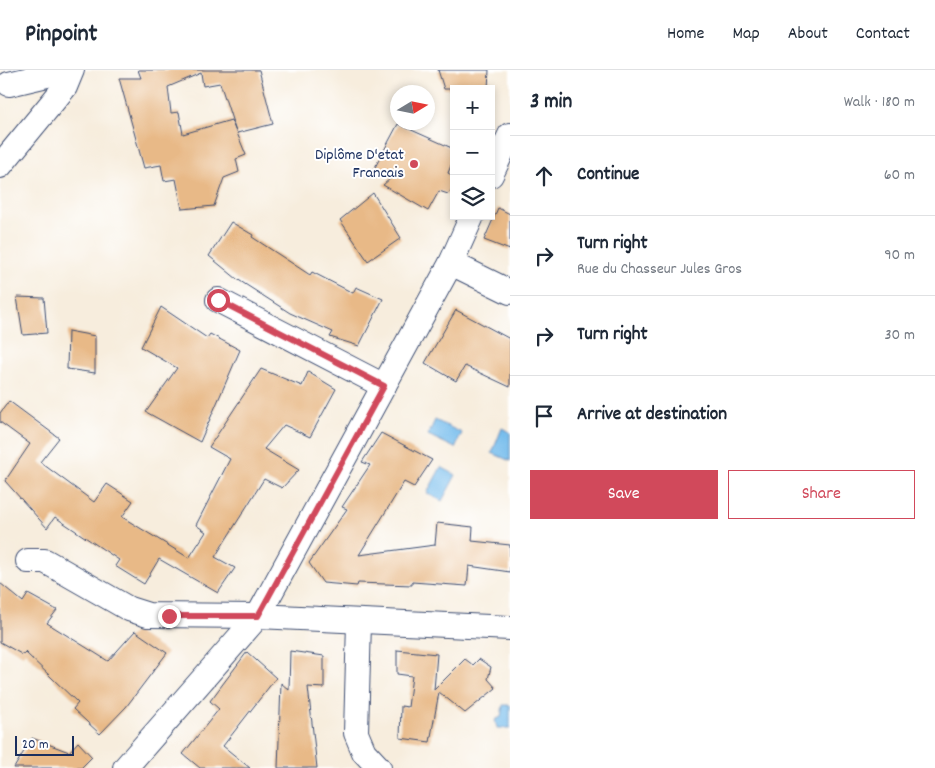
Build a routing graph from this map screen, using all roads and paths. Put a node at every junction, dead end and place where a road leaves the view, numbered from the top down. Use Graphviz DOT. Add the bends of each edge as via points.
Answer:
graph roads {
  1 [pos="68,70"];
  2 [pos="72,70"];
  3 [pos="9,84"];
  4 [pos="510,135"];
  5 [pos="3,156"];
  6 [pos="491,175"];
  7 [pos="470,220"];
  8 [pos="451,263"];
  9 [pos="510,292"];
  10 [pos="218,300"];
  11 [pos="384,386"];
  12 [pos="28,561"];
  13 [pos="258,616"];
  14 [pos="359,622"];
  15 [pos="510,628"];
  16 [pos="125,768"];
  17 [pos="379,768"];
  1 -- 3 [label="street"];
  2 -- 5 [label="street" via="65,88"];
  4 -- 6 [label="street"];
  7 -- 8 [label="street"];
  8 -- 9 [label="street"];
  8 -- 11 [label="street"];
  10 -- 11 [label="street"];
  11 -- 13 [label="street"];
  12 -- 13 [label="street" via="45,561 129,609 148,615"];
  13 -- 14 [label="street"];
  13 -- 16 [label="street"];
  14 -- 15 [label="street"];
  14 -- 17 [label="street" via="356,733 364,752"];
}
